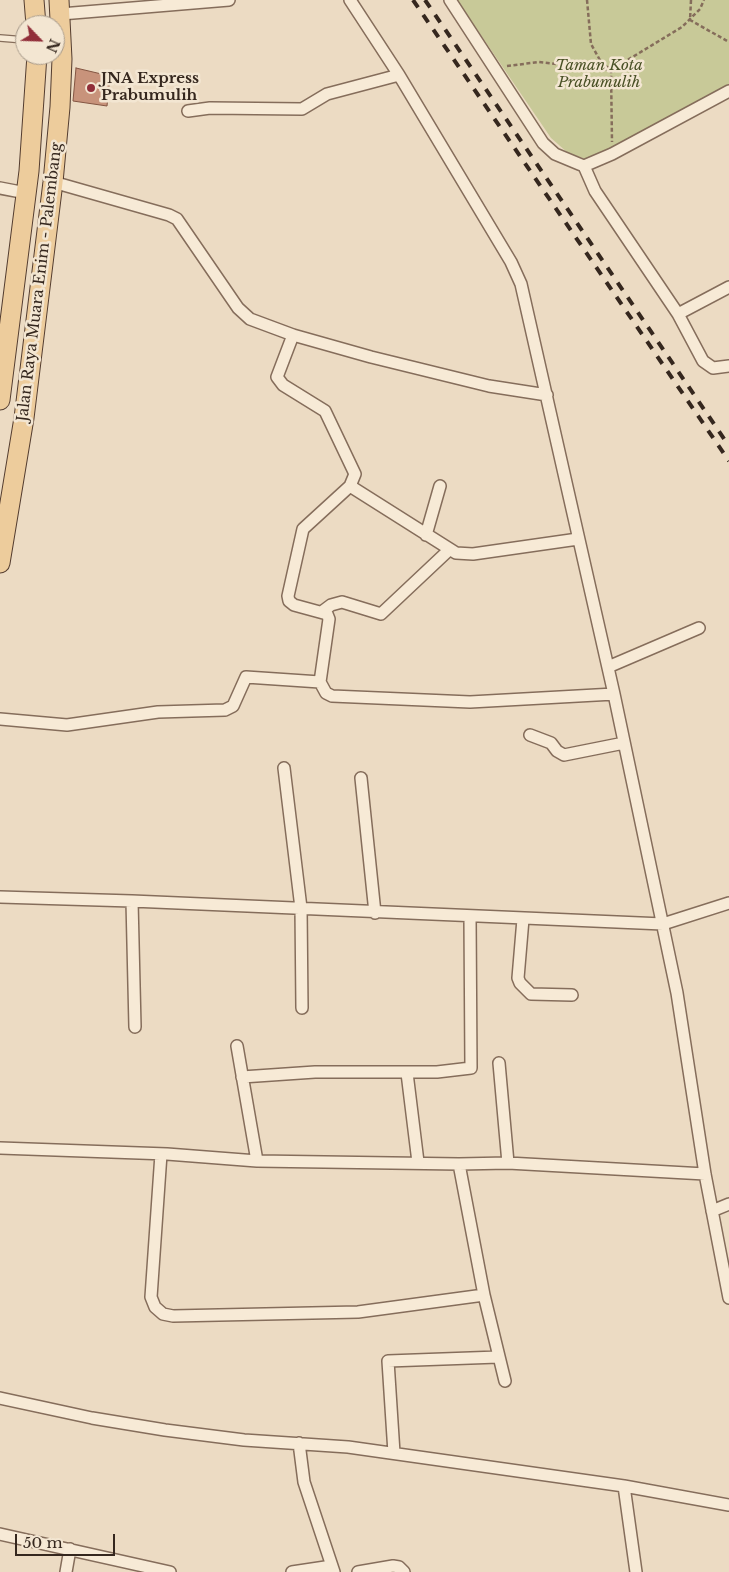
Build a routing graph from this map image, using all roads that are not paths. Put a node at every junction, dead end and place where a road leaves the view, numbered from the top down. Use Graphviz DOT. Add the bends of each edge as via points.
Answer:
graph roads {
  1 [pos="34,0"];
  2 [pos="229,0"];
  3 [pos="350,0"];
  4 [pos="450,0"];
  5 [pos="60,7"];
  6 [pos="35,15"];
  7 [pos="0,38"];
  8 [pos="15,39"];
  9 [pos="36,65"];
  10 [pos="399,75"];
  11 [pos="729,91"];
  12 [pos="188,110"];
  13 [pos="584,166"];
  14 [pos="53,182"];
  15 [pos="0,188"];
  16 [pos="26,193"];
  17 [pos="19,246"];
  18 [pos="45,247"];
  19 [pos="15,278"];
  20 [pos="41,280"];
  21 [pos="729,287"];
  22 [pos="678,314"];
  23 [pos="4,332"];
  24 [pos="293,335"];
  25 [pos="727,369"];
  26 [pos="547,395"];
  27 [pos="0,400"];
  28 [pos="350,486"];
  29 [pos="440,486"];
  30 [pos="426,535"];
  31 [pos="578,539"];
  32 [pos="449,550"];
  33 [pos="0,563"];
  34 [pos="323,611"];
  35 [pos="699,628"];
  36 [pos="608,668"];
  37 [pos="320,682"];
  38 [pos="614,694"];
  39 [pos="0,719"];
  40 [pos="530,735"];
  41 [pos="624,743"];
  42 [pos="284,768"];
  43 [pos="360,778"];
  44 [pos="0,897"];
  45 [pos="132,901"];
  46 [pos="729,903"];
  47 [pos="301,908"];
  48 [pos="375,913"];
  49 [pos="470,917"];
  50 [pos="523,919"];
  51 [pos="663,924"];
  52 [pos="572,995"];
  53 [pos="302,1008"];
  54 [pos="135,1027"];
  55 [pos="237,1046"];
  56 [pos="499,1063"];
  57 [pos="406,1073"];
  58 [pos="242,1077"];
  59 [pos="0,1148"];
  60 [pos="161,1154"];
  61 [pos="256,1161"];
  62 [pos="418,1162"];
  63 [pos="508,1163"];
  64 [pos="460,1164"];
  65 [pos="705,1174"];
  66 [pos="729,1204"];
  67 [pos="712,1211"];
  68 [pos="484,1295"];
  69 [pos="729,1298"];
  70 [pos="498,1357"];
  71 [pos="505,1381"];
  72 [pos="0,1398"];
  73 [pos="299,1443"];
  74 [pos="394,1453"];
  75 [pos="624,1486"];
  76 [pos="729,1504"];
  77 [pos="0,1534"];
  78 [pos="70,1549"];
  79 [pos="333,1569"];
  80 [pos="66,1572"];
  81 [pos="170,1572"];
  82 [pos="292,1572"];
  83 [pos="358,1572"];
  84 [pos="404,1572"];
  85 [pos="636,1572"];
  1 -- 6 [label="main road"];
  2 -- 5 [label="street"];
  3 -- 10 [label="street"];
  4 -- 13 [label="street" via="543,143 555,154"];
  5 -- 14 [label="main road, Jalan Raya Muara Enim - Palembang" via="60,107"];
  7 -- 8 [label="lane"];
  9 -- 16 [label="main road, Jalan Raya Muara Enim - Palembang"];
  10 -- 12 [label="street" via="327,94 302,108"];
  10 -- 26 [label="street" via="511,262 520,284"];
  11 -- 13 [label="street"];
  13 -- 22 [label="street" via="594,191"];
  14 -- 18 [label="main road, Jalan Raya Muara Enim - Palembang"];
  14 -- 24 [label="street" via="176,219 243,314"];
  15 -- 16 [label="street"];
  16 -- 17 [label="main road, Jalan Raya Muara Enim - Palembang"];
  17 -- 18 [label="main road"];
  17 -- 19 [label="main road, Jalan Raya Muara Enim - Palembang"];
  18 -- 20 [label="main road, Jalan Raya Muara Enim - Palembang"];
  19 -- 20 [label="main road"];
  19 -- 23 [label="main road, Jalan Raya Muara Enim - Palembang"];
  20 -- 33 [label="main road, Jalan Raya Muara Enim - Palembang" via="24,418"];
  21 -- 22 [label="street"];
  22 -- 25 [label="street" via="703,361 709,367"];
  23 -- 27 [label="main road, Jalan Raya Muara Enim - Palembang"];
  24 -- 26 [label="street" via="489,386"];
  24 -- 28 [label="street" via="277,377 329,417 355,474"];
  26 -- 31 [label="street"];
  28 -- 30 [label="street"];
  28 -- 34 [label="street" via="308,523 300,536 288,596 294,605"];
  29 -- 30 [label="street"];
  30 -- 32 [label="street"];
  31 -- 32 [label="street" via="464,555"];
  31 -- 36 [label="street"];
  32 -- 34 [label="street" via="381,614 342,602"];
  34 -- 37 [label="street" via="329,618"];
  35 -- 36 [label="street"];
  36 -- 38 [label="street"];
  37 -- 38 [label="street" via="326,693 332,696 470,702"];
  37 -- 39 [label="street" via="246,677 233,706 225,710 158,712 67,725"];
  38 -- 41 [label="street"];
  40 -- 41 [label="street" via="550,743 564,755"];
  41 -- 51 [label="street"];
  42 -- 47 [label="street"];
  43 -- 48 [label="street"];
  44 -- 45 [label="street"];
  45 -- 47 [label="street"];
  45 -- 54 [label="street"];
  46 -- 51 [label="street"];
  47 -- 48 [label="street"];
  47 -- 53 [label="street"];
  48 -- 49 [label="street"];
  49 -- 50 [label="street"];
  49 -- 57 [label="street" via="472,1066 468,1070"];
  50 -- 51 [label="street"];
  50 -- 52 [label="street" via="520,983 531,994"];
  51 -- 65 [label="street" via="678,993"];
  55 -- 58 [label="street"];
  56 -- 63 [label="street"];
  57 -- 58 [label="street" via="315,1072"];
  57 -- 62 [label="street"];
  58 -- 61 [label="street"];
  59 -- 60 [label="street"];
  60 -- 61 [label="street"];
  60 -- 68 [label="street" via="151,1297 163,1314 340,1314"];
  61 -- 62 [label="street"];
  62 -- 64 [label="street"];
  63 -- 64 [label="street"];
  63 -- 65 [label="street"];
  64 -- 68 [label="street"];
  65 -- 67 [label="street"];
  66 -- 67 [label="street"];
  67 -- 69 [label="street"];
  68 -- 70 [label="street"];
  70 -- 71 [label="street"];
  70 -- 74 [label="street" via="388,1361"];
  72 -- 73 [label="street" via="156,1428 244,1440"];
  73 -- 74 [label="street"];
  73 -- 79 [label="street" via="304,1482"];
  74 -- 75 [label="street"];
  75 -- 76 [label="street"];
  75 -- 85 [label="street"];
  77 -- 78 [label="street"];
  78 -- 80 [label="street"];
  78 -- 81 [label="street"];
  79 -- 82 [label="street"];
  83 -- 84 [label="street" via="393,1566"];
}
